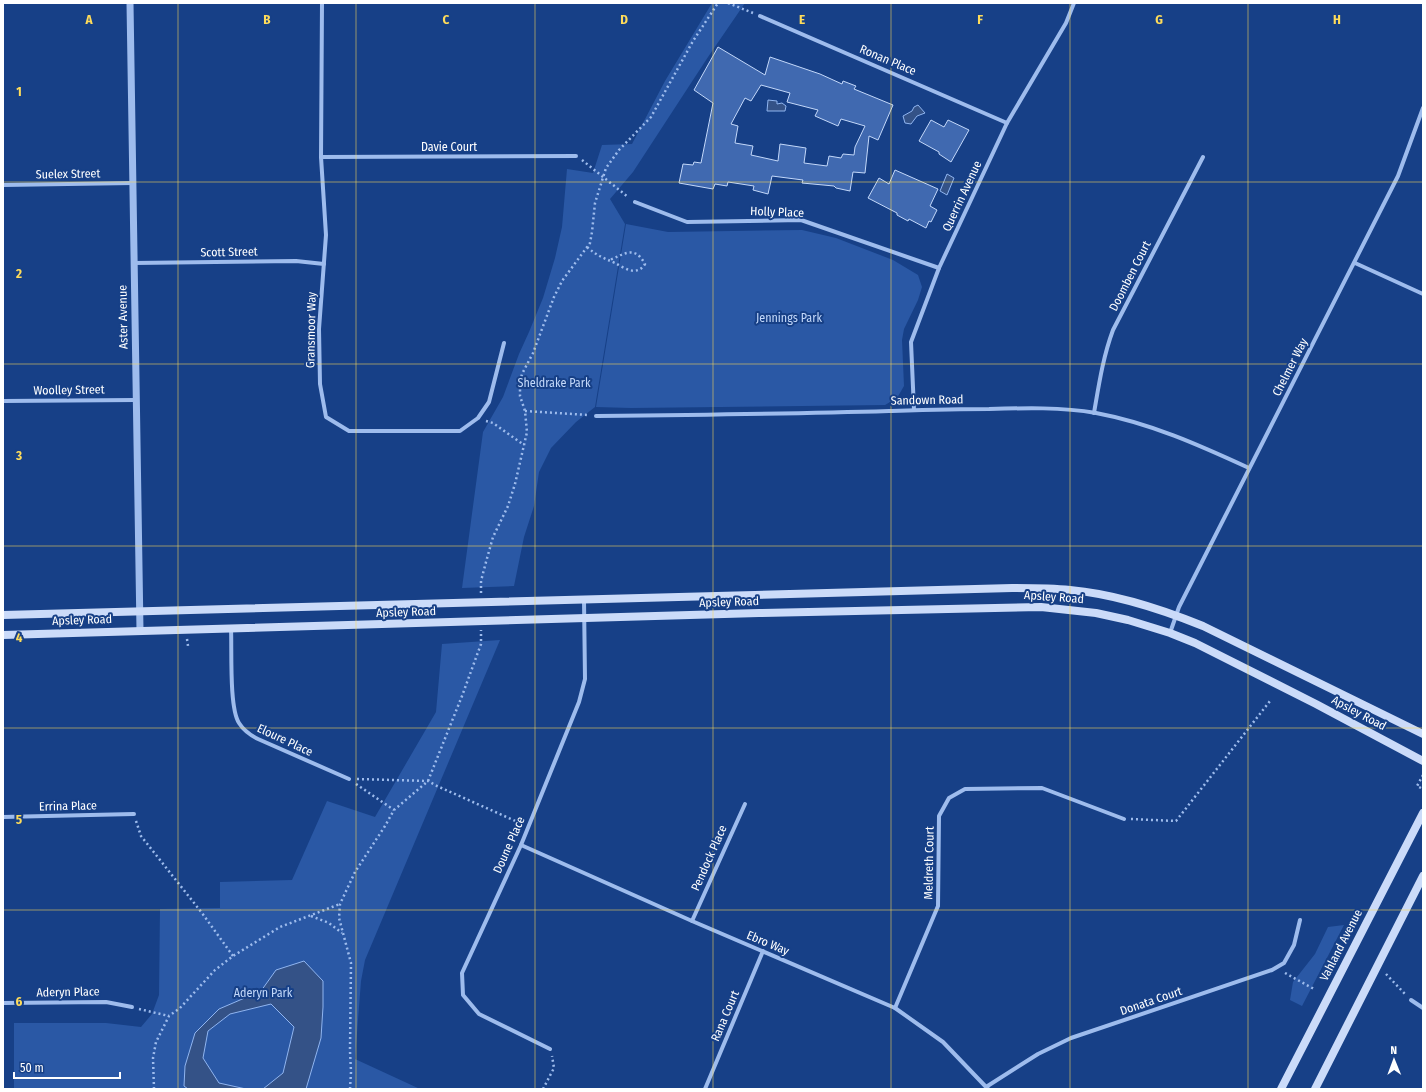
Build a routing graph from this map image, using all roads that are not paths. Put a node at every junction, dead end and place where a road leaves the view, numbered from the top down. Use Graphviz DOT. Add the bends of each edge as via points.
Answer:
graph roads {
  1 [pos="130,3"];
  2 [pos="322,3"];
  3 [pos="1074,3"];
  4 [pos="760,16"];
  5 [pos="1423,108"];
  6 [pos="1007,123"];
  7 [pos="576,156"];
  8 [pos="321,157"];
  9 [pos="1203,157"];
  10 [pos="132,183"];
  11 [pos="3,185"];
  12 [pos="635,202"];
  13 [pos="134,263"];
  14 [pos="1355,263"];
  15 [pos="324,264"];
  16 [pos="939,268"];
  17 [pos="1423,294"];
  18 [pos="504,343"];
  19 [pos="135,400"];
  20 [pos="3,401"];
  21 [pos="914,410"];
  22 [pos="1094,413"];
  23 [pos="596,416"];
  24 [pos="1249,468"];
  25 [pos="584,600"];
  26 [pos="139,611"];
  27 [pos="3,614"];
  28 [pos="1176,615"];
  29 [pos="584,618"];
  30 [pos="231,628"];
  31 [pos="140,630"];
  32 [pos="1170,633"];
  33 [pos="3,635"];
  34 [pos="1423,734"];
  35 [pos="1423,761"];
  36 [pos="348,779"];
  37 [pos="745,804"];
  38 [pos="1423,812"];
  39 [pos="134,814"];
  40 [pos="3,816"];
  41 [pos="1124,819"];
  42 [pos="521,845"];
  43 [pos="1423,876"];
  44 [pos="1300,920"];
  45 [pos="692,921"];
  46 [pos="762,951"];
  47 [pos="1411,1000"];
  48 [pos="3,1003"];
  49 [pos="132,1007"];
  50 [pos="896,1008"];
  51 [pos="1423,1008"];
  52 [pos="550,1049"];
  53 [pos="987,1088"];
  54 [pos="705,1089"];
  55 [pos="1281,1089"];
  56 [pos="1315,1089"];
  1 -- 10 [label="street, Aster Avenue"];
  2 -- 8 [label="street, Gransmoor Way"];
  3 -- 6 [label="street, Querrin Avenue" via="1066,24"];
  4 -- 6 [label="street, Ronan Place"];
  5 -- 14 [label="street, Chelmer Way" via="1398,176"];
  6 -- 16 [label="street, Querrin Avenue"];
  7 -- 8 [label="street, Davie Court"];
  8 -- 15 [label="street, Gransmoor Way" via="326,235"];
  9 -- 22 [label="street, Doomben Court" via="1113,330 1100,374"];
  10 -- 11 [label="street, Suelex Street"];
  10 -- 13 [label="street, Aster Avenue"];
  12 -- 16 [label="street, Holly Place" via="686,222 801,220"];
  13 -- 15 [label="street, Scott Street" via="296,261"];
  13 -- 19 [label="street, Aster Avenue"];
  14 -- 17 [label="street"];
  14 -- 24 [label="street, Chelmer Way"];
  15 -- 18 [label="street, Gransmoor Way" via="319,329 320,384 326,417 349,431 460,431 478,418 489,402"];
  16 -- 21 [label="street, Querrin Avenue" via="911,342"];
  19 -- 20 [label="street, Woolley Street"];
  19 -- 26 [label="street, Aster Avenue"];
  21 -- 22 [label="street, Sandown Road" via="1054,408"];
  21 -- 23 [label="street, Sandown Road"];
  22 -- 24 [label="street, Sandown Road" via="1164,431"];
  24 -- 28 [label="street, Chelmer Way"];
  25 -- 26 [label="main road, Apsley Road"];
  25 -- 28 [label="main road, Apsley Road" via="1041,588 1108,596"];
  25 -- 29 [label="street, Doune Place"];
  26 -- 27 [label="main road, Apsley Road"];
  26 -- 31 [label="street, Aster Avenue"];
  28 -- 32 [label="street, Chelmer Way"];
  28 -- 34 [label="main road, Apsley Road" via="1209,628"];
  29 -- 30 [label="main road, Apsley Road"];
  29 -- 32 [label="main road, Apsley Road" via="1041,607 1096,613"];
  29 -- 42 [label="street, Doune Place" via="583,690"];
  30 -- 31 [label="main road, Apsley Road"];
  30 -- 36 [label="street, Eloure Place" via="234,713 238,722 246,732 258,739"];
  31 -- 33 [label="main road, Apsley Road"];
  32 -- 35 [label="main road, Apsley Road" via="1195,643"];
  37 -- 45 [label="street, Pendock Place"];
  38 -- 55 [label="main road, Vahland Avenue"];
  39 -- 40 [label="street, Errina Place"];
  41 -- 50 [label="street, Meldreth Court" via="1042,788 965,789 948,798 939,816 938,906"];
  42 -- 45 [label="street, Ebro Way"];
  42 -- 52 [label="street, Doune Place" via="462,973 463,995 479,1014"];
  43 -- 56 [label="main road"];
  44 -- 53 [label="street, Donata Court" via="1294,945 1280,966 1071,1038 1038,1054"];
  45 -- 46 [label="street, Ebro Way"];
  46 -- 50 [label="street, Ebro Way"];
  46 -- 54 [label="street, Rana Court"];
  47 -- 51 [label="street"];
  48 -- 49 [label="street, Aderyn Place" via="106,1002"];
  50 -- 53 [label="street, Ebro Way" via="943,1042"];
}
